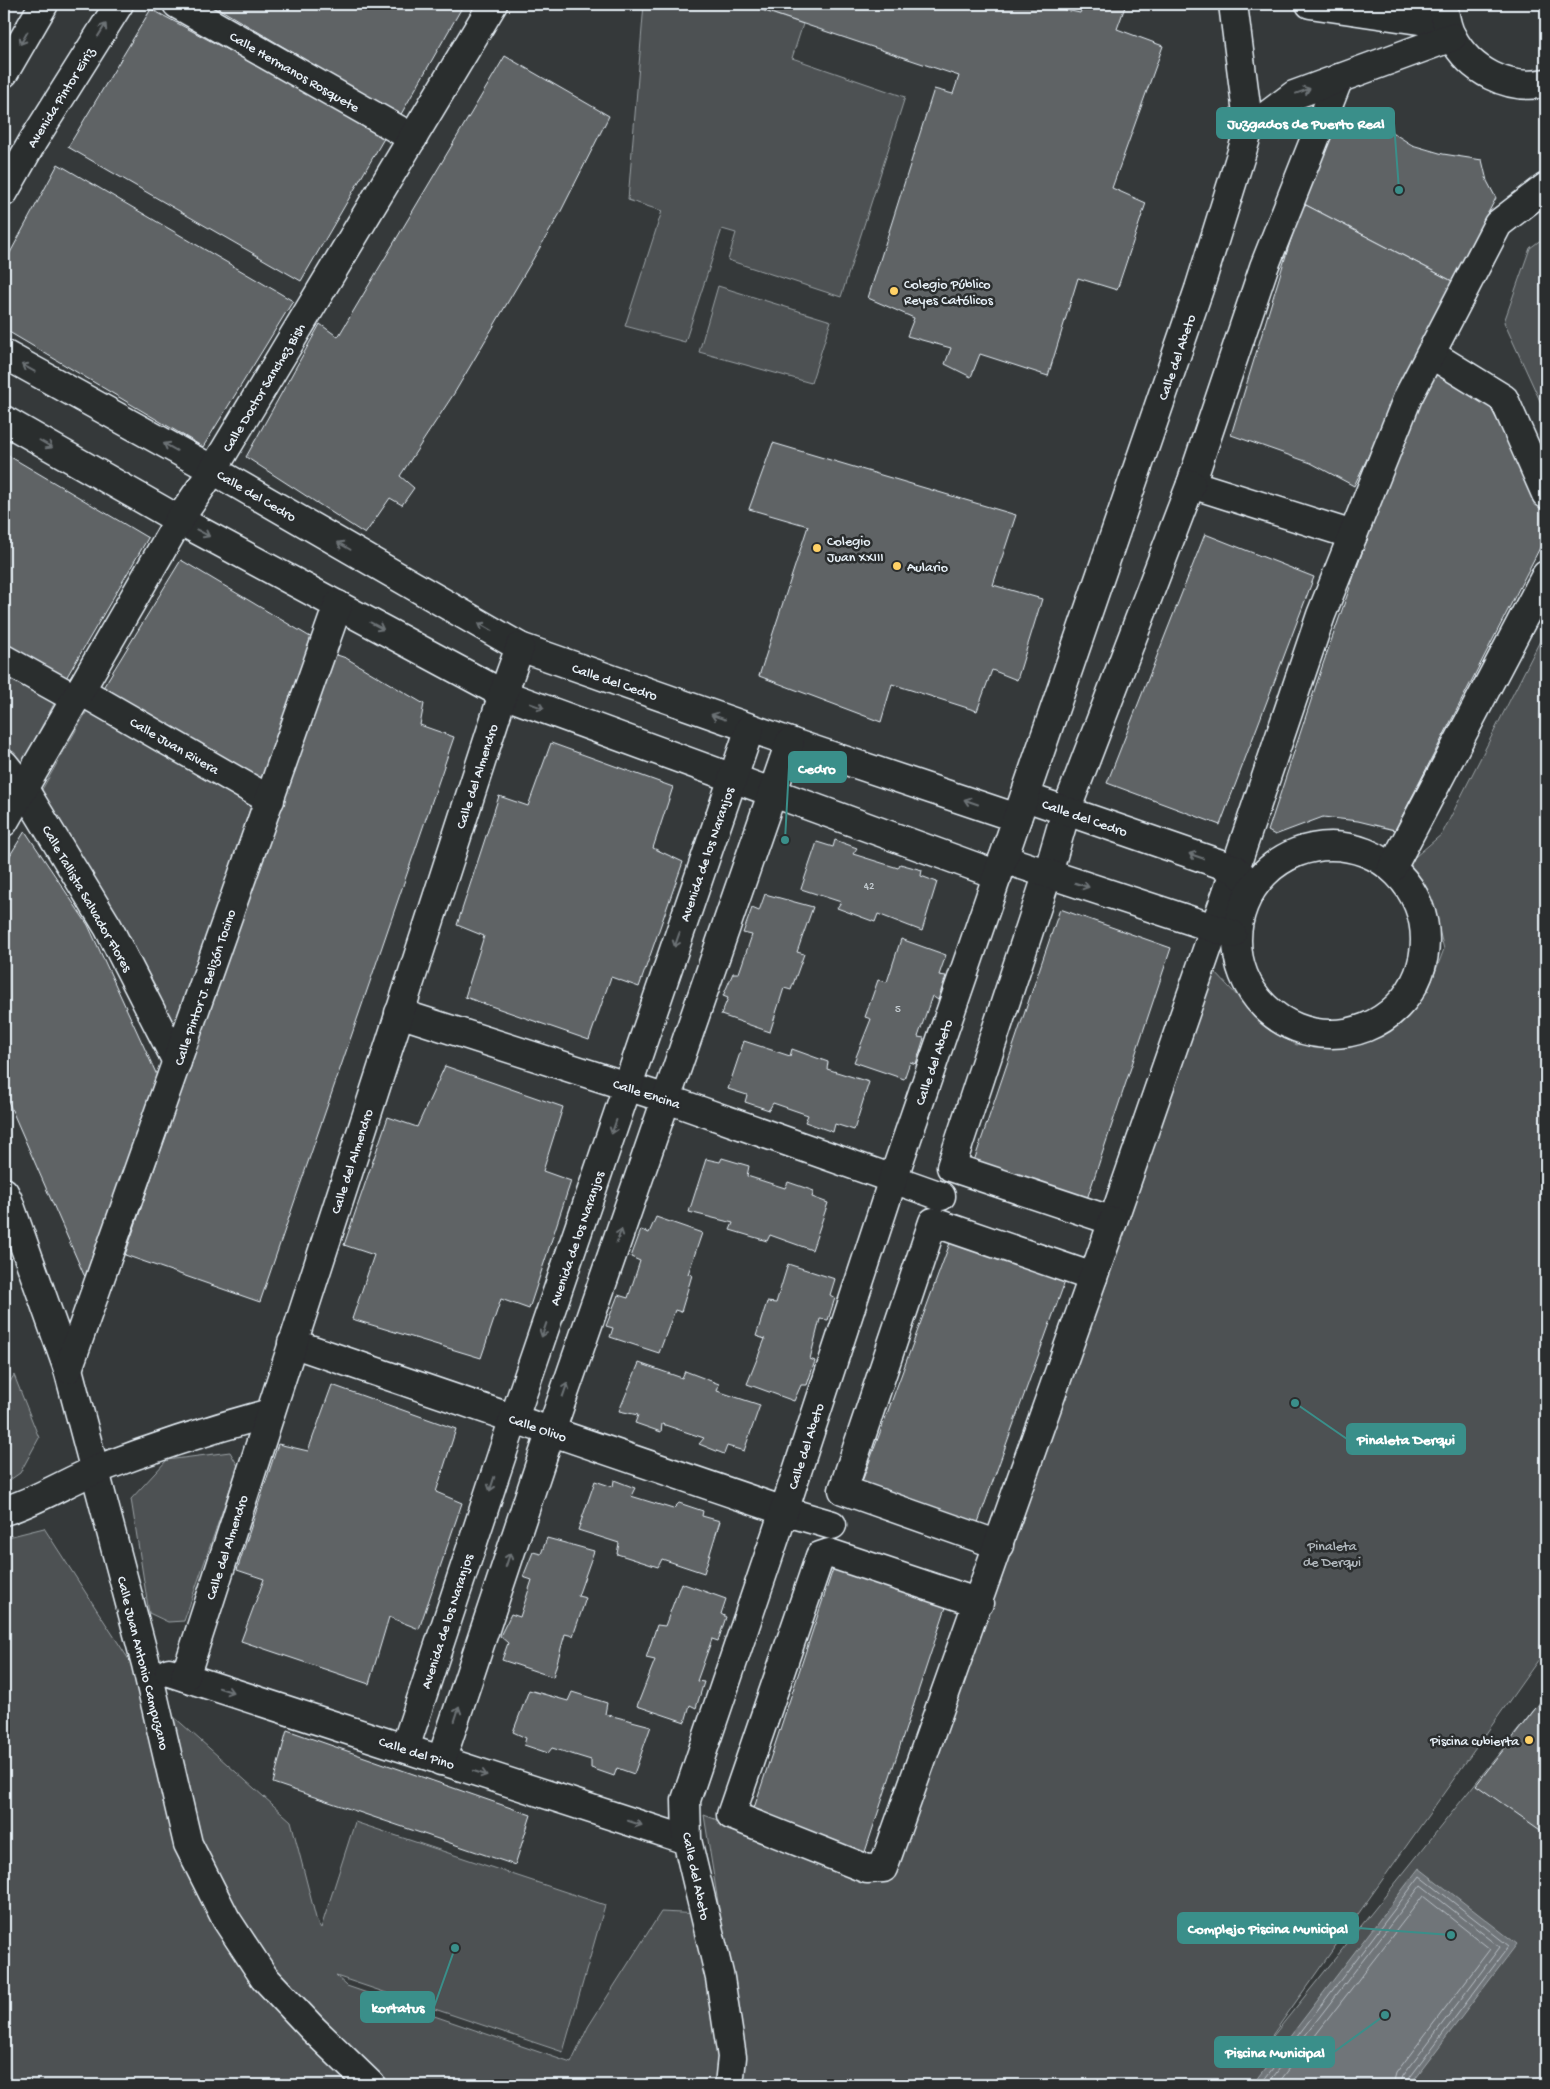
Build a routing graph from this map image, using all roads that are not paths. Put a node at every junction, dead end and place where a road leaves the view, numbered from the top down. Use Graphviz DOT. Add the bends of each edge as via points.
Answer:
graph roads {
  1 [pos="44,4"];
  2 [pos="118,4"];
  3 [pos="177,4"];
  4 [pos="493,4"];
  5 [pos="1233,4"];
  6 [pos="1310,4"];
  7 [pos="1447,22"];
  8 [pos="4,73"];
  9 [pos="1339,78"];
  10 [pos="1542,88"];
  11 [pos="1249,129"];
  12 [pos="413,138"];
  13 [pos="1546,187"];
  14 [pos="4,192"];
  15 [pos="4,354"];
  16 [pos="1431,354"];
  17 [pos="4,420"];
  18 [pos="213,470"];
  19 [pos="1191,484"];
  20 [pos="1546,494"];
  21 [pos="179,520"];
  22 [pos="1353,535"];
  23 [pos="1546,575"];
  24 [pos="338,605"];
  25 [pos="520,647"];
  26 [pos="4,659"];
  27 [pos="503,694"];
  28 [pos="78,695"];
  29 [pos="750,728"];
  30 [pos="790,742"];
  31 [pos="4,764"];
  32 [pos="732,778"];
  33 [pos="24,789"];
  34 [pos="772,793"];
  35 [pos="270,800"];
  36 [pos="1022,807"];
  37 [pos="1066,811"];
  38 [pos="4,822"];
  39 [pos="1000,867"];
  40 [pos="1392,868"];
  41 [pos="1048,873"];
  42 [pos="1244,878"];
  43 [pos="1226,932"];
  44 [pos="399,1013"];
  45 [pos="177,1062"];
  46 [pos="628,1087"];
  47 [pos="667,1099"];
  48 [pos="951,1167"];
  49 [pos="893,1179"];
  50 [pos="4,1192"];
  51 [pos="941,1196"];
  52 [pos="1113,1221"];
  53 [pos="933,1222"];
  54 [pos="1093,1277"];
  55 [pos="292,1344"];
  56 [pos="68,1369"];
  57 [pos="270,1412"];
  58 [pos="514,1418"];
  59 [pos="551,1431"];
  60 [pos="95,1470"];
  61 [pos="843,1490"];
  62 [pos="4,1511"];
  63 [pos="784,1511"];
  64 [pos="832,1525"];
  65 [pos="999,1545"];
  66 [pos="820,1556"];
  67 [pos="978,1604"];
  68 [pos="146,1664"];
  69 [pos="185,1677"];
  70 [pos="405,1748"];
  71 [pos="441,1760"];
  72 [pos="687,1840"];
  73 [pos="371,2085"];
  74 [pos="729,2085"];
  1 -- 8 [label="street, one-way"];
  14 -- 2 [label="street, Avenida Pintor Eiriz, one-way"];
  3 -- 12 [label="street, Calle Hermanos Rosquete"];
  4 -- 12 [label="street, Calle Doctor Sanchez Bish"];
  5 -- 11 [label="street"];
  6 -- 7 [label="street"];
  7 -- 9 [label="street"];
  7 -- 10 [label="street" via="1466,58 1486,74 1510,83"];
  11 -- 9 [label="street, one-way" via="1294,94"];
  9 -- 19 [label="street" via="1264,268"];
  11 -- 36 [label="street, Calle del Abeto" via="1196,298"];
  12 -- 18 [label="street, Calle Doctor Sanchez Bish"];
  13 -- 16 [label="street" via="1498,224"];
  18 -- 15 [label="street, Calle del Cedro, one-way"];
  16 -- 20 [label="street" via="1504,399"];
  16 -- 22 [label="street" via="1408,397"];
  17 -- 21 [label="street, one-way"];
  18 -- 21 [label="street, Calle Doctor Sanchez Bish"];
  25 -- 18 [label="street, Calle del Cedro, one-way"];
  19 -- 22 [label="street"];
  19 -- 37 [label="street"];
  21 -- 24 [label="street, one-way"];
  21 -- 28 [label="street, Calle Doctor Sanchez Bish"];
  22 -- 42 [label="street" via="1321,615"];
  23 -- 40 [label="street"];
  24 -- 27 [label="street, one-way"];
  24 -- 35 [label="street, Calle Pintor J. Belizón Tocino"];
  25 -- 27 [label="street, Calle del Almendro"];
  29 -- 25 [label="street, Calle del Cedro, one-way"];
  26 -- 28 [label="street, Calle Juan Rivera"];
  27 -- 32 [label="street, one-way"];
  27 -- 44 [label="street, Calle del Almendro"];
  28 -- 33 [label="street, Calle Doctor Sanchez Bish"];
  28 -- 35 [label="street, Calle Juan Rivera"];
  29 -- 30 [label="street, Calle del Cedro"];
  29 -- 32 [label="street, Avenida de los Naranjos"];
  30 -- 34 [label="street"];
  36 -- 30 [label="street, Calle del Cedro, one-way"];
  31 -- 33 [label="street, Calle Tallista Salvador Flores"];
  32 -- 34 [label="street"];
  32 -- 46 [label="street, Avenida de los Naranjos, one-way"];
  33 -- 38 [label="street, Calle Doctor Sanchez Bish"];
  33 -- 45 [label="street, Calle Tallista Salvador Flores" via="108,927"];
  34 -- 39 [label="street"];
  34 -- 47 [label="street"];
  35 -- 45 [label="street, Calle Pintor J. Belizón Tocino"];
  36 -- 37 [label="street, Calle del Cedro"];
  36 -- 39 [label="street, Calle del Abeto"];
  37 -- 41 [label="street"];
  42 -- 37 [label="street, Calle del Cedro, one-way"];
  39 -- 41 [label="street"];
  39 -- 49 [label="street, Calle del Abeto"];
  40 -- 42 [label="street" via="1378,858 1345,846 1328,845 1294,853 1265,873"];
  40 -- 43 [label="street" via="1409,887 1421,910 1425,927 1423,961 1399,1006 1370,1026 1329,1034 1288,1024 1270,1012 1256,996"];
  41 -- 43 [label="street, one-way"];
  41 -- 48 [label="street"];
  42 -- 43 [label="street" via="1241,910"];
  43 -- 52 [label="street"];
  44 -- 46 [label="street, Calle Encina"];
  44 -- 55 [label="street, Calle del Almendro"];
  45 -- 56 [label="street, Calle Pintor J. Belizón Tocino"];
  46 -- 47 [label="street, Calle Encina"];
  46 -- 58 [label="street, Avenida de los Naranjos, one-way"];
  47 -- 49 [label="street, Calle Encina"];
  59 -- 47 [label="street, one-way"];
  48 -- 51 [label="street"];
  48 -- 52 [label="street"];
  49 -- 51 [label="street, Calle Encina"];
  49 -- 63 [label="street, Calle del Abeto"];
  50 -- 56 [label="street, Calle Juan Antonio Campuzano"];
  51 -- 53 [label="street"];
  52 -- 54 [label="street"];
  53 -- 54 [label="street"];
  53 -- 61 [label="street"];
  54 -- 65 [label="street"];
  55 -- 57 [label="street, Calle del Almendro"];
  55 -- 58 [label="street, Calle Olivo"];
  56 -- 60 [label="street, Calle Juan Antonio Campuzano"];
  57 -- 60 [label="street" via="174,1440"];
  57 -- 69 [label="street, Calle del Almendro"];
  58 -- 59 [label="street, Calle Olivo"];
  58 -- 70 [label="street, Avenida de los Naranjos, one-way"];
  59 -- 63 [label="street, Calle Olivo"];
  71 -- 59 [label="street, one-way"];
  60 -- 62 [label="street" via="40,1498"];
  60 -- 68 [label="street, Calle Juan Antonio Campuzano"];
  61 -- 64 [label="street"];
  61 -- 65 [label="street"];
  63 -- 64 [label="street, Calle Olivo"];
  63 -- 72 [label="street, Calle del Abeto" via="686,1800"];
  64 -- 66 [label="street"];
  65 -- 67 [label="street"];
  66 -- 67 [label="street" via="829,1553"];
  66 -- 67 [label="street" via="731,1815 868,1869 883,1868"];
  68 -- 69 [label="street, Calle del Pino"];
  68 -- 73 [label="street, Calle Juan Antonio Campuzano" via="188,1844 226,1919 264,1977"];
  69 -- 70 [label="street, Calle del Pino, one-way"];
  70 -- 71 [label="street, Calle del Pino"];
  71 -- 72 [label="street, Calle del Pino, one-way"];
  72 -- 74 [label="street, Calle del Abeto" via="720,1978 732,2057"];
}
